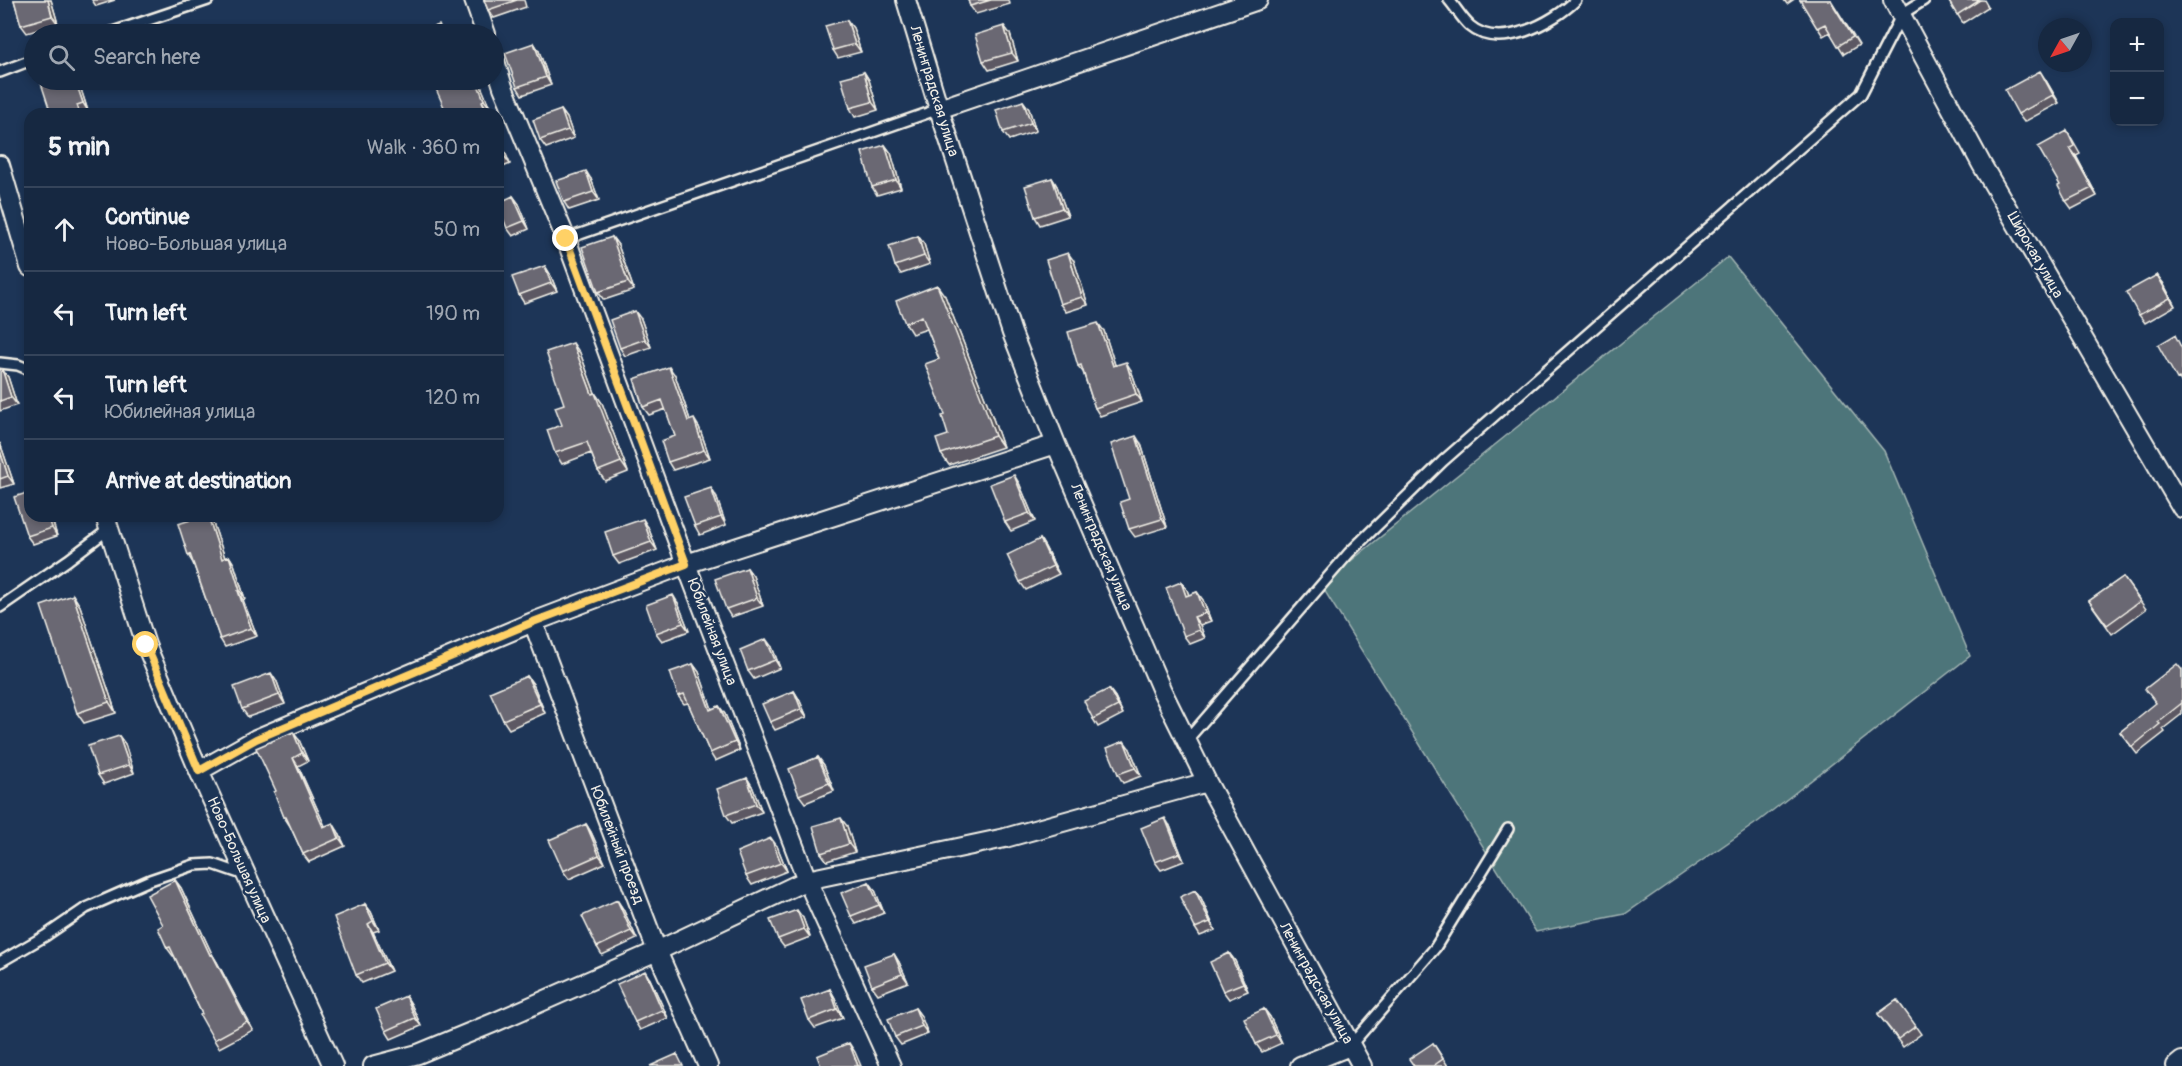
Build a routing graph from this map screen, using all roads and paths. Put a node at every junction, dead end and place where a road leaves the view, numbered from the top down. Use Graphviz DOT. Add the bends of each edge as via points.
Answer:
graph roads {
  1 [pos="208,0"];
  2 [pos="474,0"];
  3 [pos="906,0"];
  4 [pos="1258,0"];
  5 [pos="1449,0"];
  6 [pos="1576,0"];
  7 [pos="1924,0"];
  8 [pos="1897,7"];
  9 [pos="136,24"];
  10 [pos="482,24"];
  11 [pos="24,63"];
  12 [pos="0,72"];
  13 [pos="504,89"];
  14 [pos="939,110"];
  15 [pos="0,165"];
  16 [pos="566,239"];
  17 [pos="24,247"];
  18 [pos="0,363"];
  19 [pos="24,368"];
  20 [pos="1056,444"];
  21 [pos="2182,507"];
  22 [pos="107,522"];
  23 [pos="686,564"];
  24 [pos="0,607"];
  25 [pos="533,622"];
  26 [pos="1187,740"];
  27 [pos="199,771"];
  28 [pos="1207,782"];
  29 [pos="1508,829"];
  30 [pos="246,875"];
  31 [pos="807,880"];
  32 [pos="657,951"];
  33 [pos="0,962"];
  34 [pos="1350,1046"];
  35 [pos="2182,1061"];
  36 [pos="333,1066"];
  37 [pos="373,1066"];
  38 [pos="708,1066"];
  39 [pos="891,1066"];
  40 [pos="1300,1066"];
  41 [pos="1362,1066"];
  42 [pos="2176,1066"];
  1 -- 9 [label="lane"];
  2 -- 10 [label="street"];
  3 -- 14 [label="street, Ленинградская улица"];
  4 -- 14 [label="street"];
  5 -- 6 [label="lane" via="1470,26 1488,34 1517,34 1543,25"];
  7 -- 8 [label="lane"];
  8 -- 21 [label="street, Широкая улица" via="1982,165"];
  8 -- 26 [label="lane" via="1861,94 1443,461 1349,553"];
  11 -- 12 [label="lane"];
  13 -- 16 [label="street, Юбилейная улица"];
  14 -- 16 [label="lane"];
  14 -- 20 [label="street, Ленинградская улица" via="1012,333"];
  15 -- 17 [label="street"];
  16 -- 23 [label="street, Юбилейная улица"];
  18 -- 19 [label="lane"];
  20 -- 23 [label="street"];
  20 -- 26 [label="street, Ленинградская улица" via="1162,691"];
  22 -- 24 [label="lane" via="68,560"];
  22 -- 27 [label="street, Ново-Большая улица" via="146,645"];
  23 -- 25 [label="street"];
  23 -- 31 [label="street, Юбилейная улица"];
  25 -- 27 [label="street" via="256,739"];
  25 -- 32 [label="street, Юбилейный проезд"];
  26 -- 28 [label="street, Ленинградская улица"];
  27 -- 30 [label="street, Ново-Большая улица"];
  28 -- 31 [label="street" via="1005,838"];
  28 -- 34 [label="street, Ленинградская улица"];
  29 -- 34 [label="lane" via="1435,948"];
  30 -- 33 [label="lane" via="213,864 194,865 150,880 86,908"];
  30 -- 36 [label="street, Ново-Большая улица"];
  31 -- 32 [label="street"];
  31 -- 39 [label="street, Юбилейная улица"];
  32 -- 37 [label="street" via="418,1054"];
  32 -- 38 [label="street, Юбилейный проезд"];
  34 -- 40 [label="street"];
  34 -- 41 [label="street, Ленинградская улица"];
  35 -- 42 [label="street"];
}
